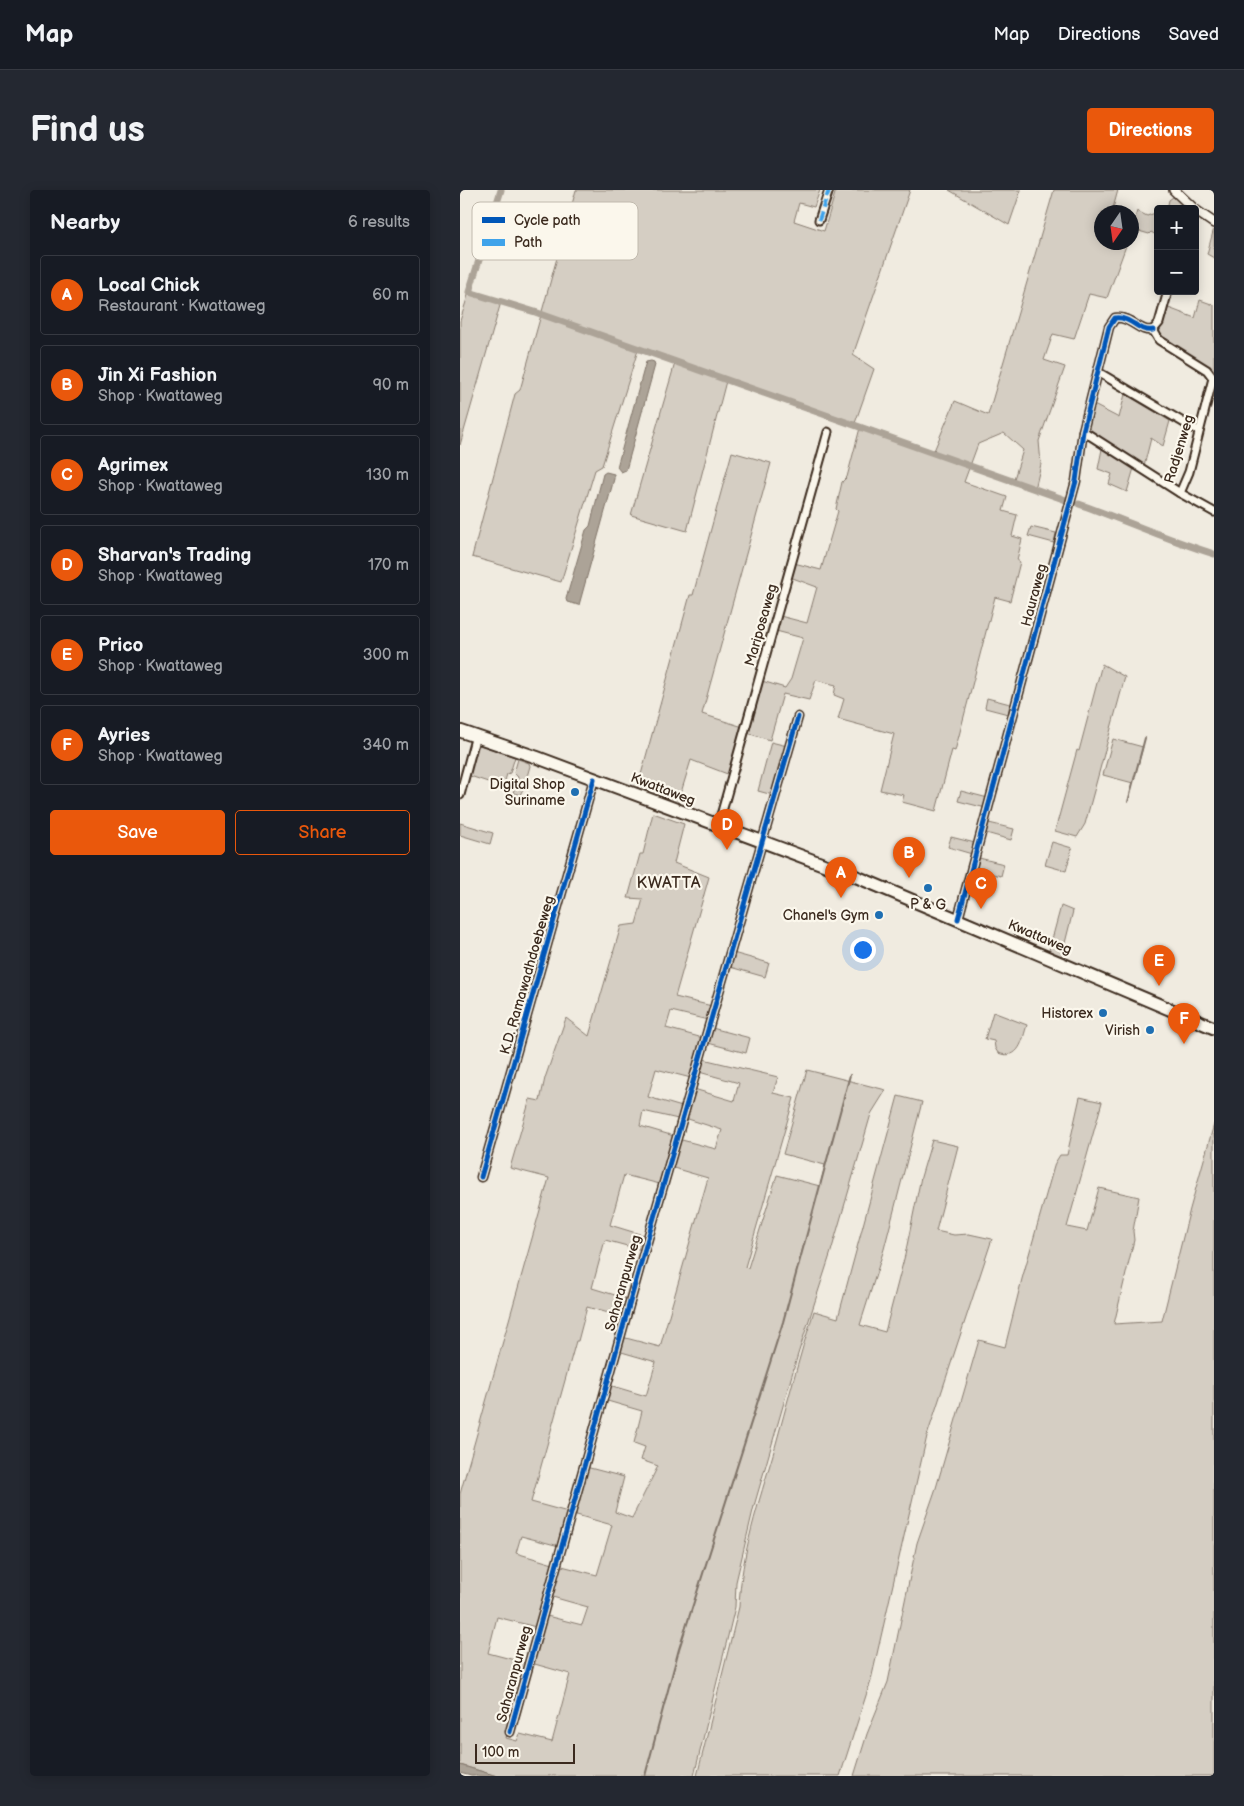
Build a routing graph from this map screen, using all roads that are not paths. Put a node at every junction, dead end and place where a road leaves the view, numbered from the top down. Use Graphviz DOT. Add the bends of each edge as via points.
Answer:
graph roads {
  1 [pos="829,190"];
  2 [pos="1174,190"];
  3 [pos="1189,205"];
  4 [pos="1199,213"];
  5 [pos="819,220"];
  6 [pos="1214,223"];
  7 [pos="1167,295"];
  8 [pos="1154,330"];
  9 [pos="1098,372"];
  10 [pos="1083,431"];
  11 [pos="828,432"];
  12 [pos="1198,432"];
  13 [pos="1180,493"];
  14 [pos="1214,512"];
  15 [pos="798,717"];
  16 [pos="460,731"];
  17 [pos="476,735"];
  18 [pos="594,779"];
  19 [pos="460,796"];
  20 [pos="718,826"];
  21 [pos="762,842"];
  22 [pos="958,918"];
  23 [pos="1214,1028"];
  24 [pos="481,1177"];
  25 [pos="510,1732"];
  1 -- 5 [label="street"];
  2 -- 3 [label="street"];
  4 -- 6 [label="street"];
  7 -- 8 [label="street"];
  8 -- 9 [label="street, Hauraweg" via="1145,330 1127,319 1115,318 1109,327"];
  8 -- 12 [label="street, Radjenweg" via="1160,340 1211,373"];
  9 -- 10 [label="street, Hauraweg"];
  9 -- 12 [label="street"];
  10 -- 13 [label="street, Radjenweg"];
  10 -- 22 [label="street, Hauraweg" via="1076,481"];
  11 -- 20 [label="street, Mariposaweg"];
  12 -- 13 [label="street, Radjenweg"];
  13 -- 14 [label="street"];
  15 -- 21 [label="street, Saharanpurweg"];
  16 -- 17 [label="main road, Kwattaweg"];
  17 -- 18 [label="main road, Kwattaweg"];
  17 -- 19 [label="street"];
  18 -- 20 [label="main road, Kwattaweg"];
  18 -- 24 [label="street, K.D. Ramawadhdoebeweg"];
  20 -- 21 [label="main road, Kwattaweg"];
  21 -- 22 [label="main road, Kwattaweg"];
  21 -- 25 [label="street, Saharanpurweg"];
  22 -- 23 [label="main road, Kwattaweg"];
}
